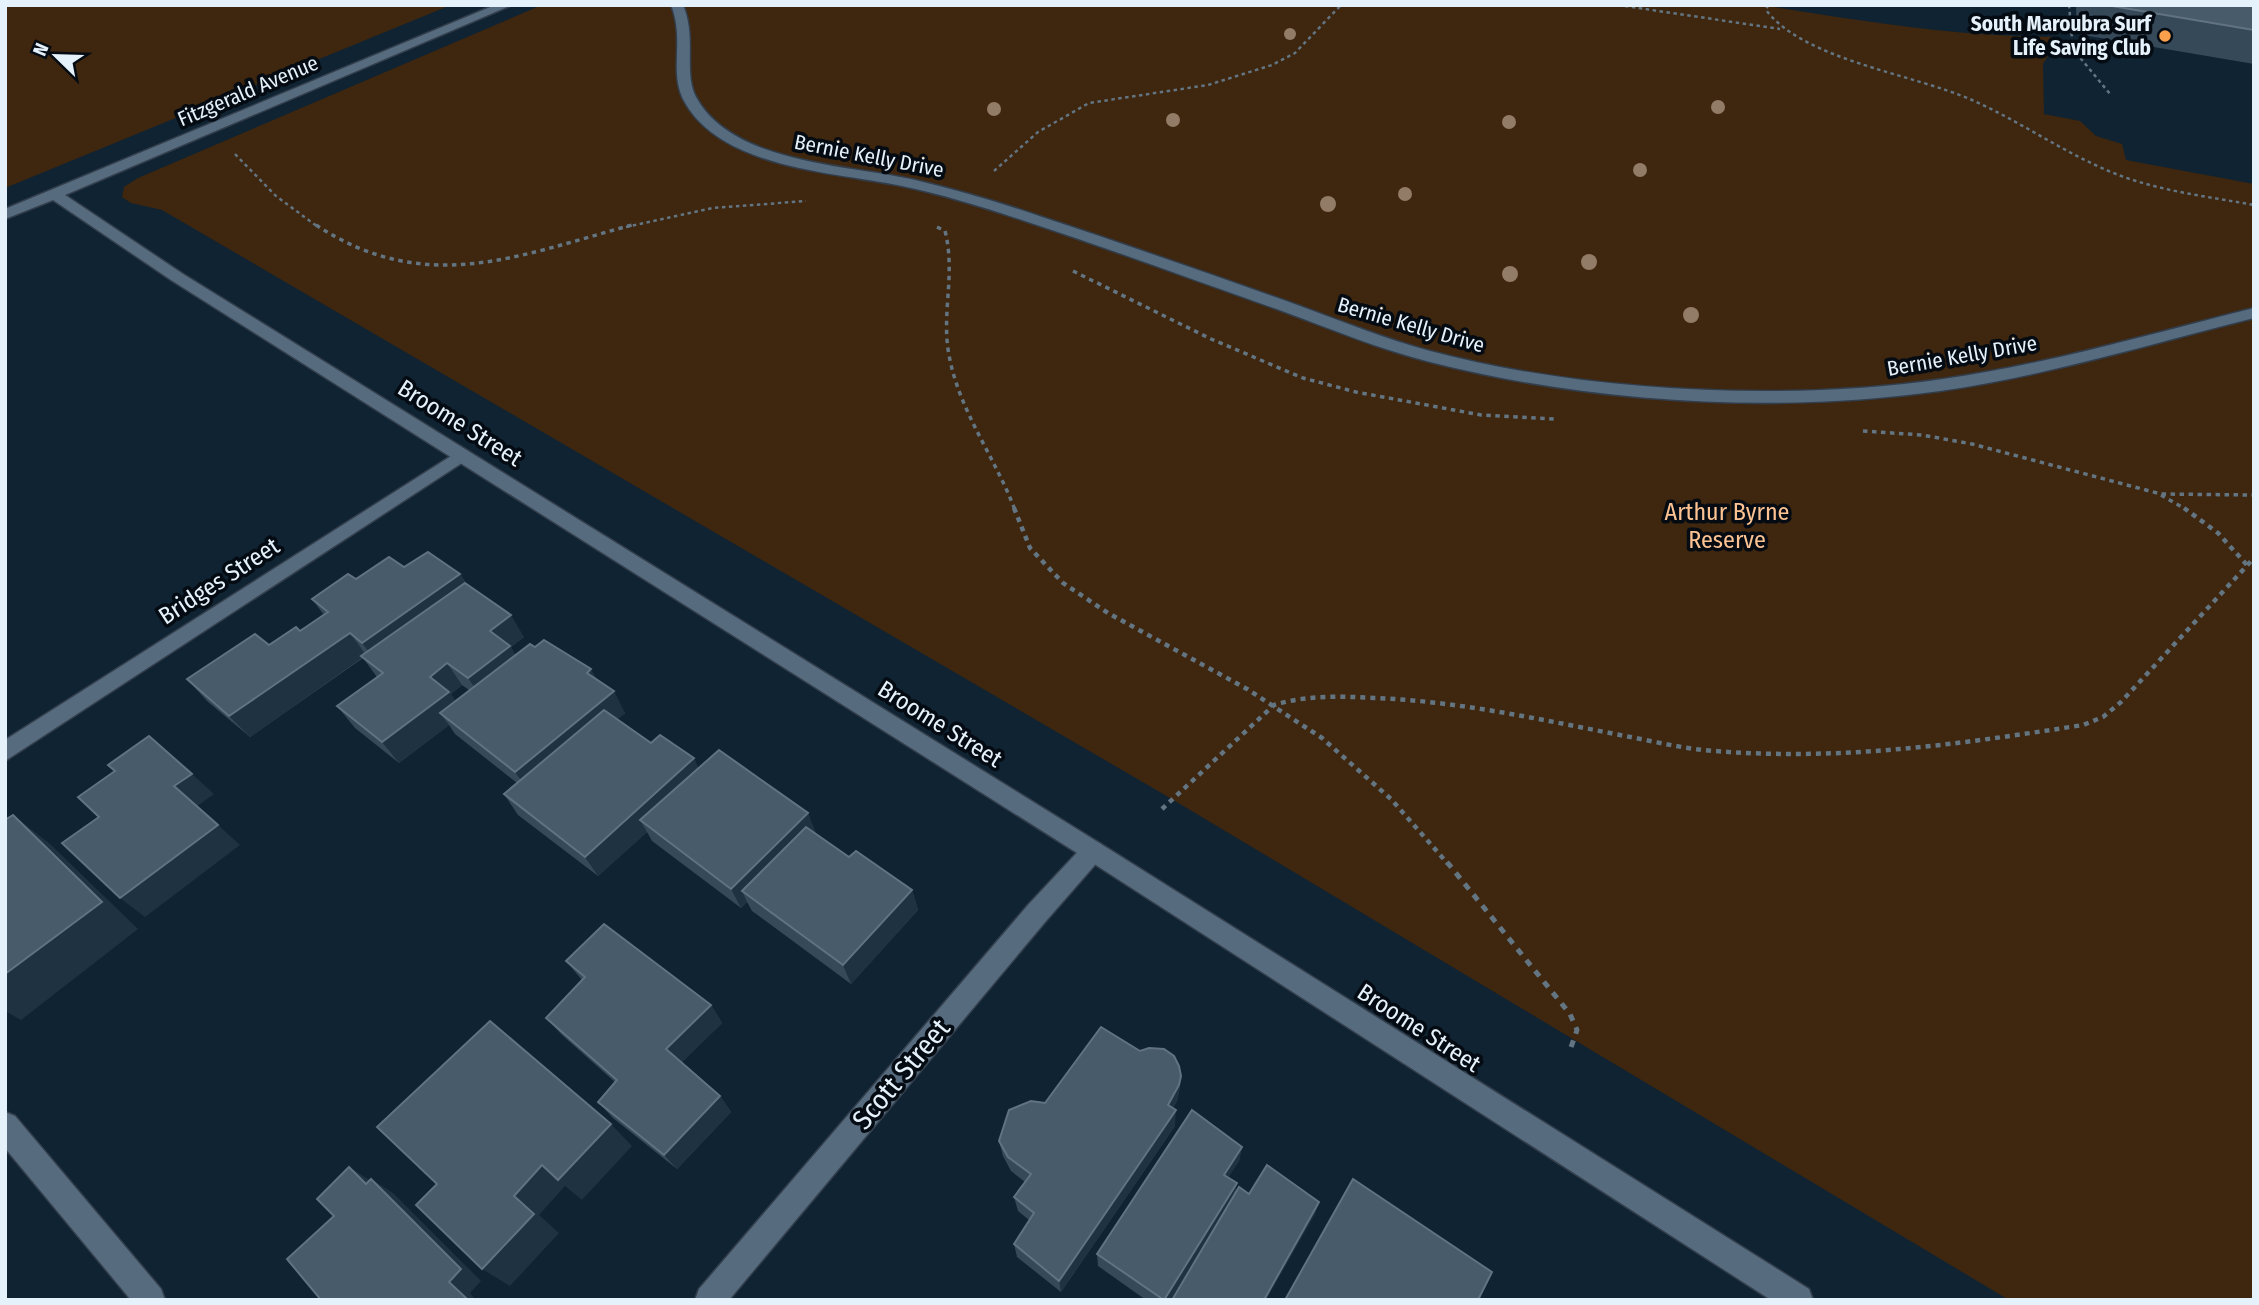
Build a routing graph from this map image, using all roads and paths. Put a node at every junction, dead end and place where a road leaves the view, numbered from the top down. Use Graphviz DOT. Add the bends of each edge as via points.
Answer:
graph roads {
  1 [pos="506,5"];
  2 [pos="677,5"];
  3 [pos="1341,5"];
  4 [pos="1618,5"];
  5 [pos="1768,5"];
  6 [pos="2069,5"];
  7 [pos="1781,29"];
  8 [pos="2110,94"];
  9 [pos="218,126"];
  10 [pos="953,193"];
  11 [pos="54,194"];
  12 [pos="818,201"];
  13 [pos="2254,205"];
  14 [pos="5,215"];
  15 [pos="1063,267"];
  16 [pos="2254,313"];
  17 [pos="1557,419"];
  18 [pos="1851,430"];
  19 [pos="462,455"];
  20 [pos="2161,494"];
  21 [pos="2254,495"];
  22 [pos="2254,558"];
  23 [pos="2247,565"];
  24 [pos="1274,705"];
  25 [pos="5,752"];
  26 [pos="1162,809"];
  27 [pos="1093,851"];
  28 [pos="1569,1053"];
  29 [pos="5,1126"];
  30 [pos="150,1300"];
  31 [pos="710,1300"];
  32 [pos="1798,1300"];
  1 -- 9 [label="street, Fitzgerald Avenue"];
  2 -- 10 [label="street, Bernie Kelly Drive" via="686,19 688,38 683,87 704,117 725,133 774,159"];
  3 -- 10 [label="path" via="1286,58 1193,89 1091,103 1043,127 984,181 975,179"];
  4 -- 7 [label="path"];
  5 -- 7 [label="path" via="1766,10"];
  6 -- 8 [label="path" via="2073,49"];
  7 -- 13 [label="path" via="1832,54 1984,105 2125,177"];
  9 -- 11 [label="street, Fitzgerald Avenue"];
  9 -- 12 [label="path" via="233,152 274,197 363,251 411,264 442,267 514,256 701,210"];
  10 -- 16 [label="street, Bernie Kelly Drive" via="1398,347 1529,377 1618,388 1736,397 1911,389 1984,378"];
  10 -- 24 [label="path" via="932,217 933,224 945,231 950,253 948,354 1030,548 1068,586"];
  11 -- 14 [label="street, Fitzgerald Avenue"];
  11 -- 19 [label="street, Broome Street" via="177,277"];
  15 -- 17 [label="path" via="1303,378 1481,415"];
  18 -- 20 [label="path" via="1972,444"];
  19 -- 25 [label="street, Bridges Street"];
  19 -- 27 [label="street, Broome Street"];
  20 -- 21 [label="path"];
  20 -- 23 [label="path" via="2225,537"];
  22 -- 23 [label="path"];
  23 -- 24 [label="path" via="2103,717 2083,725 1943,747 1858,754 1702,750 1406,699 1328,696"];
  24 -- 26 [label="path"];
  24 -- 28 [label="path" via="1360,769 1461,879 1570,1014 1577,1030"];
  27 -- 31 [label="street, Scott Street"];
  27 -- 32 [label="street, Broome Street"];
  29 -- 30 [label="street"];
}
